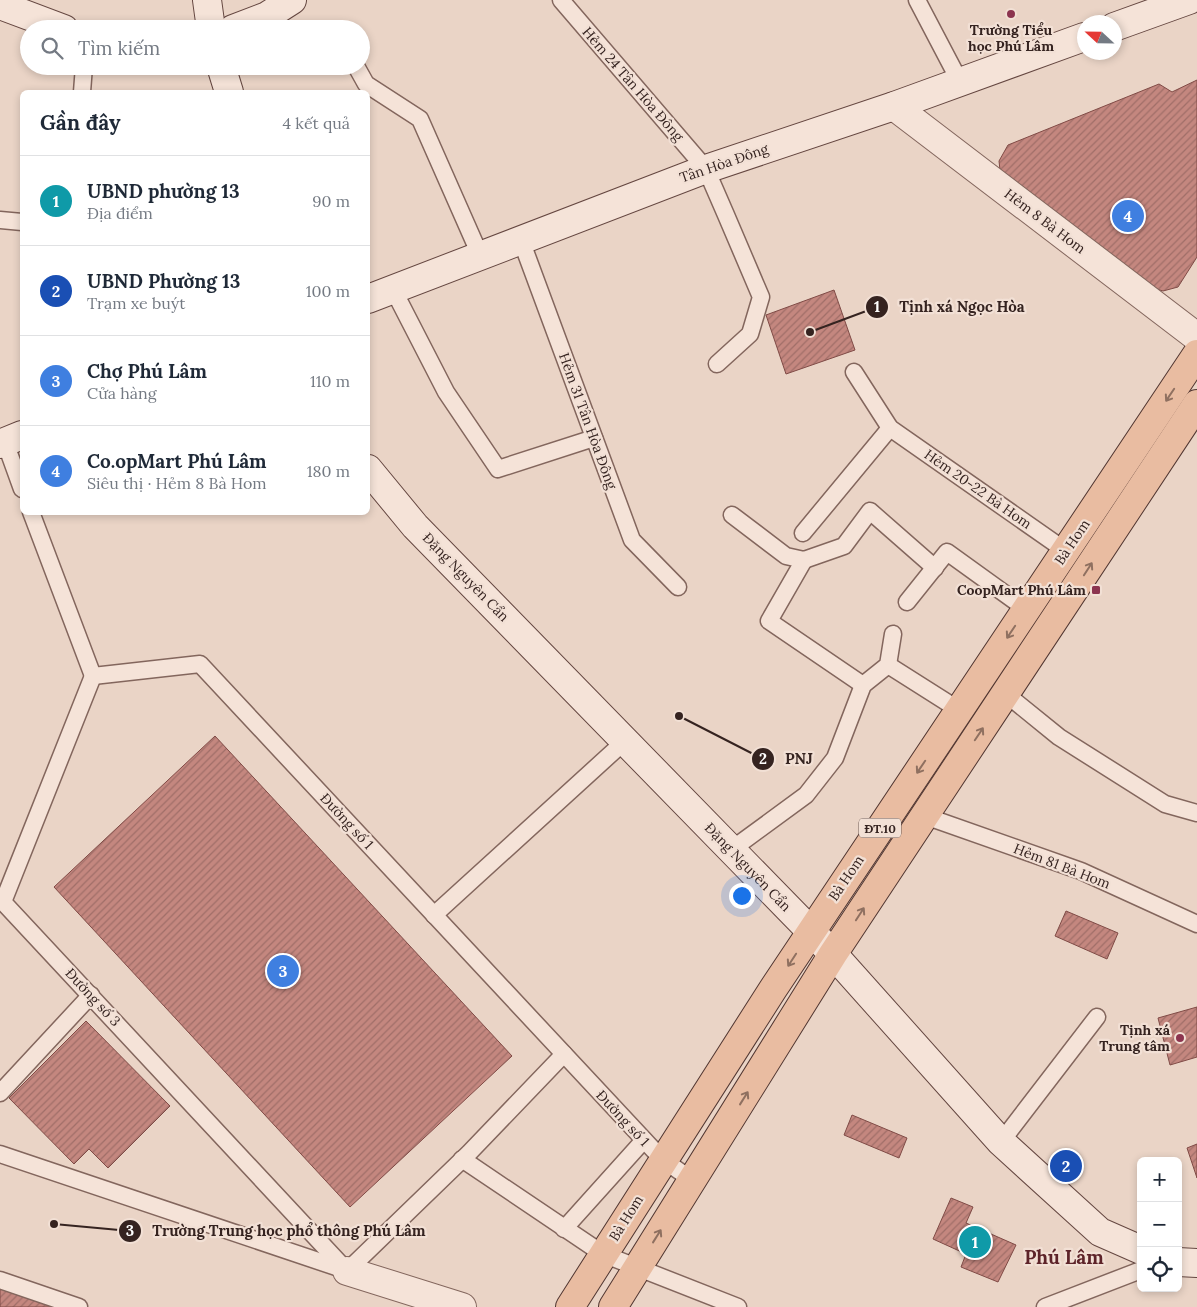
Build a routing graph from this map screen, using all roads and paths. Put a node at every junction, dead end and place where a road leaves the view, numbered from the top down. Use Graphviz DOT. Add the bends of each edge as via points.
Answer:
graph roads {
  1 [pos="207,0"];
  2 [pos="292,0"];
  3 [pos="561,0"];
  4 [pos="917,0"];
  5 [pos="1189,0"];
  6 [pos="0,5"];
  7 [pos="40,20"];
  8 [pos="210,20"];
  9 [pos="257,20"];
  10 [pos="1122,24"];
  11 [pos="1077,40"];
  12 [pos="83,75"];
  13 [pos="224,75"];
  14 [pos="361,75"];
  15 [pos="960,82"];
  16 [pos="82,90"];
  17 [pos="228,90"];
  18 [pos="894,106"];
  19 [pos="706,169"];
  20 [pos="0,220"];
  21 [pos="20,222"];
  22 [pos="521,240"];
  23 [pos="480,255"];
  24 [pos="393,289"];
  25 [pos="370,299"];
  26 [pos="1197,337"];
  27 [pos="1197,354"];
  28 [pos="717,364"];
  29 [pos="854,372"];
  30 [pos="1197,404"];
  31 [pos="890,428"];
  32 [pos="594,438"];
  33 [pos="9,440"];
  34 [pos="370,470"];
  35 [pos="20,481"];
  36 [pos="732,514"];
  37 [pos="32,515"];
  38 [pos="803,534"];
  39 [pos="1066,551"];
  40 [pos="804,560"];
  41 [pos="935,568"];
  42 [pos="678,587"];
  43 [pos="907,602"];
  44 [pos="1026,609"];
  45 [pos="892,634"];
  46 [pos="888,665"];
  47 [pos="93,676"];
  48 [pos="863,685"];
  49 [pos="1006,694"];
  50 [pos="959,710"];
  51 [pos="625,741"];
  52 [pos="1197,812"];
  53 [pos="924,816"];
  54 [pos="731,850"];
  55 [pos="434,916"];
  56 [pos="1197,924"];
  57 [pos="811,931"];
  58 [pos="834,954"];
  59 [pos="91,995"];
  60 [pos="1097,1017"];
  61 [pos="564,1054"];
  62 [pos="0,1093"];
  63 [pos="1001,1142"];
  64 [pos="653,1150"];
  65 [pos="0,1154"];
  66 [pos="462,1159"];
  67 [pos="692,1180"];
  68 [pos="564,1229"];
  69 [pos="1137,1248"];
  70 [pos="603,1254"];
  71 [pos="1182,1262"];
  72 [pos="1197,1263"];
  73 [pos="637,1268"];
  74 [pos="347,1271"];
  75 [pos="1137,1272"];
  76 [pos="0,1280"];
  77 [pos="1050,1306"];
  78 [pos="79,1307"];
  79 [pos="462,1307"];
  80 [pos="570,1307"];
  81 [pos="613,1307"];
  82 [pos="738,1307"];
  1 -- 8 [label="street"];
  2 -- 9 [label="street"];
  3 -- 19 [label="lane, Hẻm 24 Tân Hòa Đông"];
  4 -- 15 [label="lane"];
  5 -- 10 [label="street"];
  6 -- 7 [label="street"];
  11 -- 15 [label="street, Tân Hòa Đông"];
  12 -- 16 [label="lane"];
  13 -- 17 [label="street"];
  14 -- 23 [label="lane" via="366,84 420,119"];
  15 -- 18 [label="street, Tân Hòa Đông"];
  18 -- 19 [label="street, Tân Hòa Đông"];
  18 -- 26 [label="street, Hẻm 8 Bà Hom"];
  19 -- 22 [label="street, Tân Hòa Đông"];
  19 -- 28 [label="lane, Hẻm 24 Tân Hòa Đông" via="760,297 750,334"];
  20 -- 21 [label="lane"];
  22 -- 23 [label="street, Tân Hòa Đông"];
  22 -- 32 [label="lane, Hẻm 31 Tân Hòa Đông"];
  23 -- 24 [label="street, Tân Hòa Đông"];
  24 -- 25 [label="street, Tân Hòa Đông"];
  24 -- 32 [label="lane" via="446,392 498,469"];
  27 -- 39 [label="main road, Bà Hom / ĐT.10, one-way"];
  29 -- 31 [label="lane, Hẻm 20-22 Bà Hom"];
  49 -- 30 [label="main road, Bà Hom / ĐT.10, one-way"];
  31 -- 38 [label="lane"];
  31 -- 39 [label="lane, Hẻm 20-22 Bà Hom"];
  32 -- 42 [label="lane, Hẻm 31 Tân Hòa Đông" via="632,540"];
  33 -- 35 [label="lane"];
  34 -- 51 [label="street, Đặng Nguyên Cẩn" via="415,526"];
  36 -- 40 [label="lane" via="786,556"];
  37 -- 47 [label="lane"];
  39 -- 44 [label="main road, Bà Hom / ĐT.10"];
  40 -- 41 [label="lane" via="844,546 870,511"];
  40 -- 48 [label="lane" via="769,621"];
  41 -- 43 [label="lane"];
  41 -- 44 [label="lane" via="947,552"];
  44 -- 50 [label="main road, Bà Hom / ĐT.10, one-way"];
  45 -- 46 [label="lane"];
  46 -- 48 [label="lane"];
  46 -- 50 [label="lane"];
  47 -- 55 [label="lane, Đường số 1" via="200,664"];
  47 -- 59 [label="lane, Đường số 3" via="3,902"];
  48 -- 54 [label="lane" via="835,758 806,795"];
  49 -- 52 [label="lane" via="1059,737 1165,804"];
  53 -- 49 [label="main road, Bà Hom / ĐT.10, one-way"];
  50 -- 57 [label="main road, Bà Hom / ĐT.10, one-way"];
  51 -- 54 [label="street, Đặng Nguyên Cẩn"];
  51 -- 55 [label="lane"];
  53 -- 56 [label="lane, Hẻm 81 Bà Hom" via="1081,871"];
  58 -- 53 [label="main road, Bà Hom / ĐT.10, one-way"];
  54 -- 57 [label="street, Đặng Nguyên Cẩn"];
  55 -- 61 [label="lane, Đường số 1"];
  57 -- 58 [label="street, Đặng Nguyên Cẩn"];
  57 -- 64 [label="main road, Bà Hom / ĐT.10, one-way"];
  58 -- 63 [label="street, Đặng Nguyên Cẩn"];
  67 -- 58 [label="main road, Bà Hom / ĐT.10, one-way"];
  59 -- 62 [label="lane"];
  59 -- 74 [label="lane, Đường số 3"];
  60 -- 63 [label="lane"];
  61 -- 64 [label="lane, Đường số 1"];
  61 -- 66 [label="lane"];
  63 -- 69 [label="street, Đặng Nguyên Cẩn" via="1100,1232"];
  64 -- 67 [label="lane, Đường số 1"];
  64 -- 68 [label="lane"];
  64 -- 70 [label="main road, Bà Hom / ĐT.10"];
  65 -- 74 [label="lane, Đường số 3"];
  66 -- 68 [label="lane"];
  66 -- 74 [label="lane"];
  73 -- 67 [label="main road, Bà Hom / ĐT.10, one-way"];
  68 -- 70 [label="lane"];
  70 -- 73 [label="lane"];
  70 -- 80 [label="main road, Bà Hom / ĐT.10"];
  71 -- 72 [label="street"];
  73 -- 81 [label="main road, Bà Hom / ĐT.10"];
  73 -- 82 [label="lane"];
  74 -- 79 [label="street, Đường số 3"];
  75 -- 77 [label="lane"];
  76 -- 78 [label="lane"];
}
